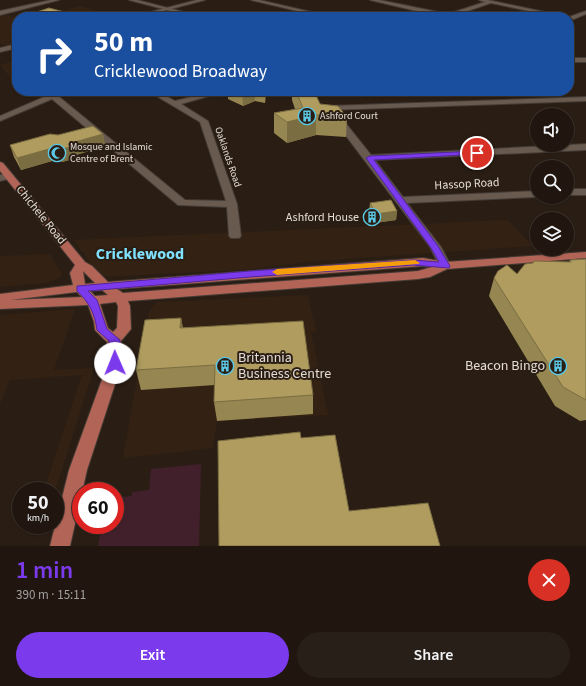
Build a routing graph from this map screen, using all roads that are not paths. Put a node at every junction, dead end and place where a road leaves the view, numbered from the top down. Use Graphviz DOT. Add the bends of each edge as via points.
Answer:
graph roads {
  1 [pos="57,0"];
  2 [pos="131,0"];
  3 [pos="203,0"];
  4 [pos="253,0"];
  5 [pos="372,0"];
  6 [pos="481,0"];
  7 [pos="493,1"];
  8 [pos="167,9"];
  9 [pos="155,12"];
  10 [pos="179,12"];
  11 [pos="307,12"];
  12 [pos="428,12"];
  13 [pos="459,12"];
  14 [pos="542,12"];
  15 [pos="586,12"];
  16 [pos="0,13"];
  17 [pos="574,16"];
  18 [pos="574,19"];
  19 [pos="581,20"];
  20 [pos="12,47"];
  21 [pos="0,50"];
  22 [pos="574,60"];
  23 [pos="586,60"];
  24 [pos="52,96"];
  25 [pos="160,96"];
  26 [pos="204,96"];
  27 [pos="300,96"];
  28 [pos="514,96"];
  29 [pos="586,99"];
  30 [pos="520,101"];
  31 [pos="174,104"];
  32 [pos="322,105"];
  33 [pos="0,119"];
  34 [pos="586,147"];
  35 [pos="370,158"];
  36 [pos="0,165"];
  37 [pos="4,177"];
  38 [pos="574,192"];
  39 [pos="586,192"];
  40 [pos="530,194"];
  41 [pos="399,200"];
  42 [pos="232,204"];
  43 [pos="235,236"];
  44 [pos="586,255"];
  45 [pos="81,266"];
  46 [pos="445,266"];
  47 [pos="105,286"];
  48 [pos="80,288"];
  49 [pos="0,298"];
  50 [pos="120,298"];
  51 [pos="92,300"];
  52 [pos="0,305"];
  53 [pos="114,340"];
  54 [pos="60,546"];
  1 -- 16 [label="street"];
  2 -- 8 [label="street"];
  3 -- 8 [label="street"];
  4 -- 11 [label="street"];
  5 -- 12 [label="street"];
  6 -- 7 [label="street"];
  7 -- 13 [label="street"];
  7 -- 14 [label="street"];
  8 -- 9 [label="street"];
  8 -- 10 [label="street"];
  15 -- 17 [label="street"];
  18 -- 19 [label="street"];
  20 -- 21 [label="street"];
  22 -- 23 [label="street"];
  24 -- 33 [label="street"];
  24 -- 42 [label="street" via="182,203"];
  25 -- 31 [label="street, Oaklands Road"];
  26 -- 31 [label="street"];
  27 -- 32 [label="street"];
  28 -- 30 [label="street"];
  29 -- 30 [label="street"];
  30 -- 32 [label="street"];
  31 -- 42 [label="street, Oaklands Road" via="204,121"];
  32 -- 35 [label="street"];
  34 -- 35 [label="street"];
  35 -- 41 [label="street"];
  36 -- 37 [label="main road, Chichele Road"];
  37 -- 45 [label="main road, Chichele Road"];
  38 -- 39 [label="street"];
  40 -- 41 [label="street, Hassop Road"];
  41 -- 46 [label="street" via="435,247"];
  42 -- 43 [label="street, Oaklands Road"];
  44 -- 46 [label="main road"];
  45 -- 47 [label="main road, Chichele Road" via="88,268"];
  45 -- 48 [label="main road" via="76,273"];
  46 -- 47 [label="main road" via="423,262"];
  46 -- 50 [label="main road" via="418,275"];
  47 -- 48 [label="main road"];
  47 -- 50 [label="main road, Chichele Road"];
  48 -- 49 [label="main road"];
  48 -- 51 [label="main road"];
  50 -- 51 [label="main road"];
  50 -- 53 [label="main road" via="124,306 124,329"];
  51 -- 52 [label="main road"];
  51 -- 53 [label="main road" via="102,330"];
  53 -- 54 [label="main road" via="115,363 78,470"];
}
